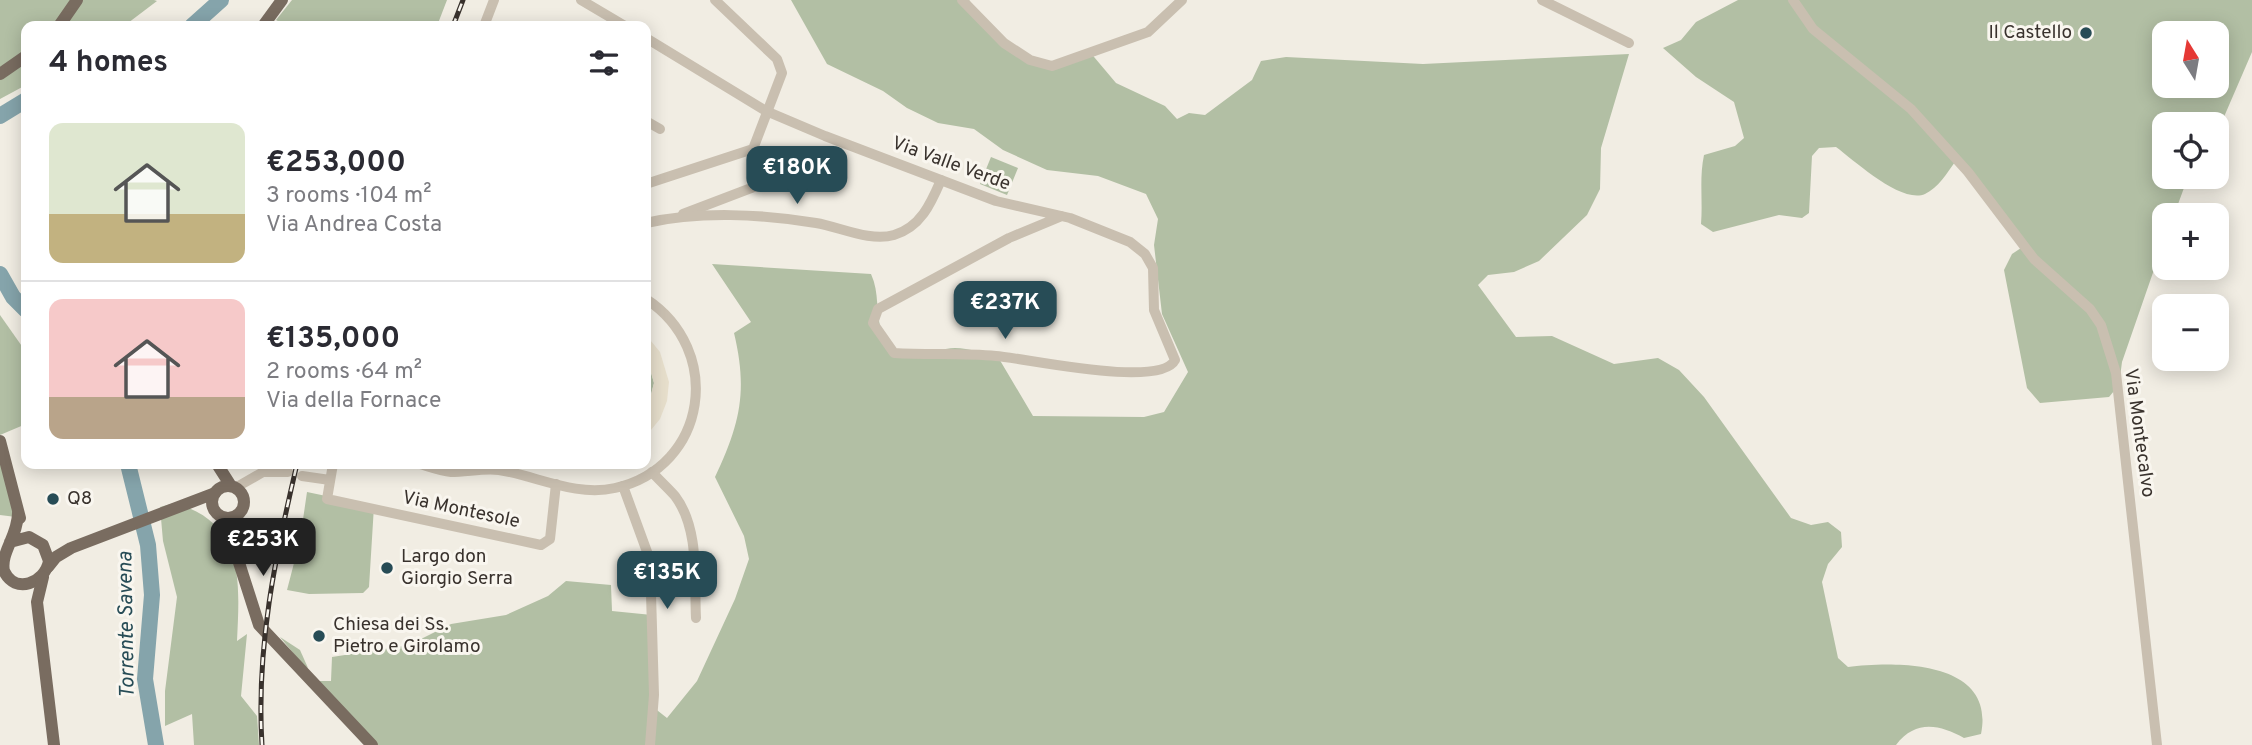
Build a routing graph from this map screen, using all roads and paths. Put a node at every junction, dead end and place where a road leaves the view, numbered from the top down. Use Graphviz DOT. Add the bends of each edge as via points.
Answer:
graph roads {
  1 [pos="77,0"];
  2 [pos="282,0"];
  3 [pos="494,0"];
  4 [pos="582,0"];
  5 [pos="715,0"];
  6 [pos="961,0"];
  7 [pos="1182,0"];
  8 [pos="1542,0"];
  9 [pos="1793,0"];
  10 [pos="62,21"];
  11 [pos="267,21"];
  12 [pos="486,21"];
  13 [pos="617,21"];
  14 [pos="651,41"];
  15 [pos="1629,43"];
  16 [pos="21,59"];
  17 [pos="0,74"];
  18 [pos="766,111"];
  19 [pos="651,124"];
  20 [pos="660,129"];
  21 [pos="753,149"];
  22 [pos="941,180"];
  23 [pos="651,182"];
  24 [pos="676,216"];
  25 [pos="1062,216"];
  26 [pos="651,222"];
  27 [pos="651,303"];
  28 [pos="0,441"];
  29 [pos="219,469"];
  30 [pos="331,469"];
  31 [pos="477,469"];
  32 [pos="288,472"];
  33 [pos="652,472"];
  34 [pos="302,476"];
  35 [pos="330,480"];
  36 [pos="556,484"];
  37 [pos="623,486"];
  38 [pos="225,489"];
  39 [pos="189,502"];
  40 [pos="214,510"];
  41 [pos="18,513"];
  42 [pos="231,517"];
  43 [pos="10,542"];
  44 [pos="39,542"];
  45 [pos="71,548"];
  46 [pos="45,572"];
  47 [pos="1,580"];
  48 [pos="19,583"];
  49 [pos="37,602"];
  50 [pos="696,618"];
  51 [pos="54,745"];
  52 [pos="372,745"];
  53 [pos="650,745"];
  54 [pos="2157,745"];
  1 -- 10 [label="main road"];
  2 -- 11 [label="main road"];
  3 -- 12 [label="street"];
  4 -- 13 [label="street"];
  5 -- 18 [label="street" via="782,66"];
  6 -- 7 [label="street" via="1003,43 1030,61 1052,66 1148,32"];
  8 -- 15 [label="street"];
  9 -- 54 [label="street, Via Montecalvo" via="1813,29 1911,108 1969,172 2034,259 2090,309 2101,325 2117,386"];
  14 -- 18 [label="street, Via Valle Verde"];
  16 -- 17 [label="main road"];
  18 -- 21 [label="street"];
  18 -- 22 [label="street, Via Valle Verde"];
  19 -- 20 [label="street"];
  21 -- 23 [label="street"];
  21 -- 24 [label="street" via="801,169"];
  22 -- 24 [label="street" via="921,217 902,232 885,237 815,222"];
  22 -- 25 [label="street, Via Valle Verde" via="996,201"];
  24 -- 26 [label="street"];
  25 -- 25 [label="street, Via Valle Verde" via="1121,237 1150,261 1155,276 1154,310 1174,356 1170,367 1091,371 997,356 894,353 880,338 873,323 878,309"];
  27 -- 33 [label="street" via="682,336 693,361 696,389 686,434 673,454"];
  28 -- 41 [label="main road"];
  29 -- 38 [label="main road"];
  30 -- 35 [label="street"];
  31 -- 36 [label="street"];
  32 -- 38 [label="street" via="263,472"];
  33 -- 37 [label="street"];
  33 -- 50 [label="street" via="675,496 687,521 694,555"];
  34 -- 35 [label="street"];
  35 -- 36 [label="street, Via Montesole" via="327,499 541,545 553,531"];
  36 -- 37 [label="street" via="591,491"];
  37 -- 53 [label="street" via="650,560 654,695"];
  38 -- 39 [label="main road"];
  38 -- 40 [label="main road"];
  38 -- 42 [label="main road" via="244,502"];
  39 -- 40 [label="main road"];
  39 -- 45 [label="main road"];
  40 -- 42 [label="main road"];
  41 -- 43 [label="main road"];
  41 -- 44 [label="main road"];
  42 -- 52 [label="main road" via="259,625"];
  43 -- 44 [label="main road" via="23,537"];
  43 -- 47 [label="main road" via="2,555"];
  44 -- 45 [label="main road" via="57,549"];
  44 -- 46 [label="main road" via="48,555"];
  45 -- 46 [label="main road" via="56,557"];
  46 -- 48 [label="main road"];
  46 -- 49 [label="main road"];
  47 -- 48 [label="main road"];
  48 -- 49 [label="main road" via="32,591"];
  49 -- 51 [label="main road"];
}
